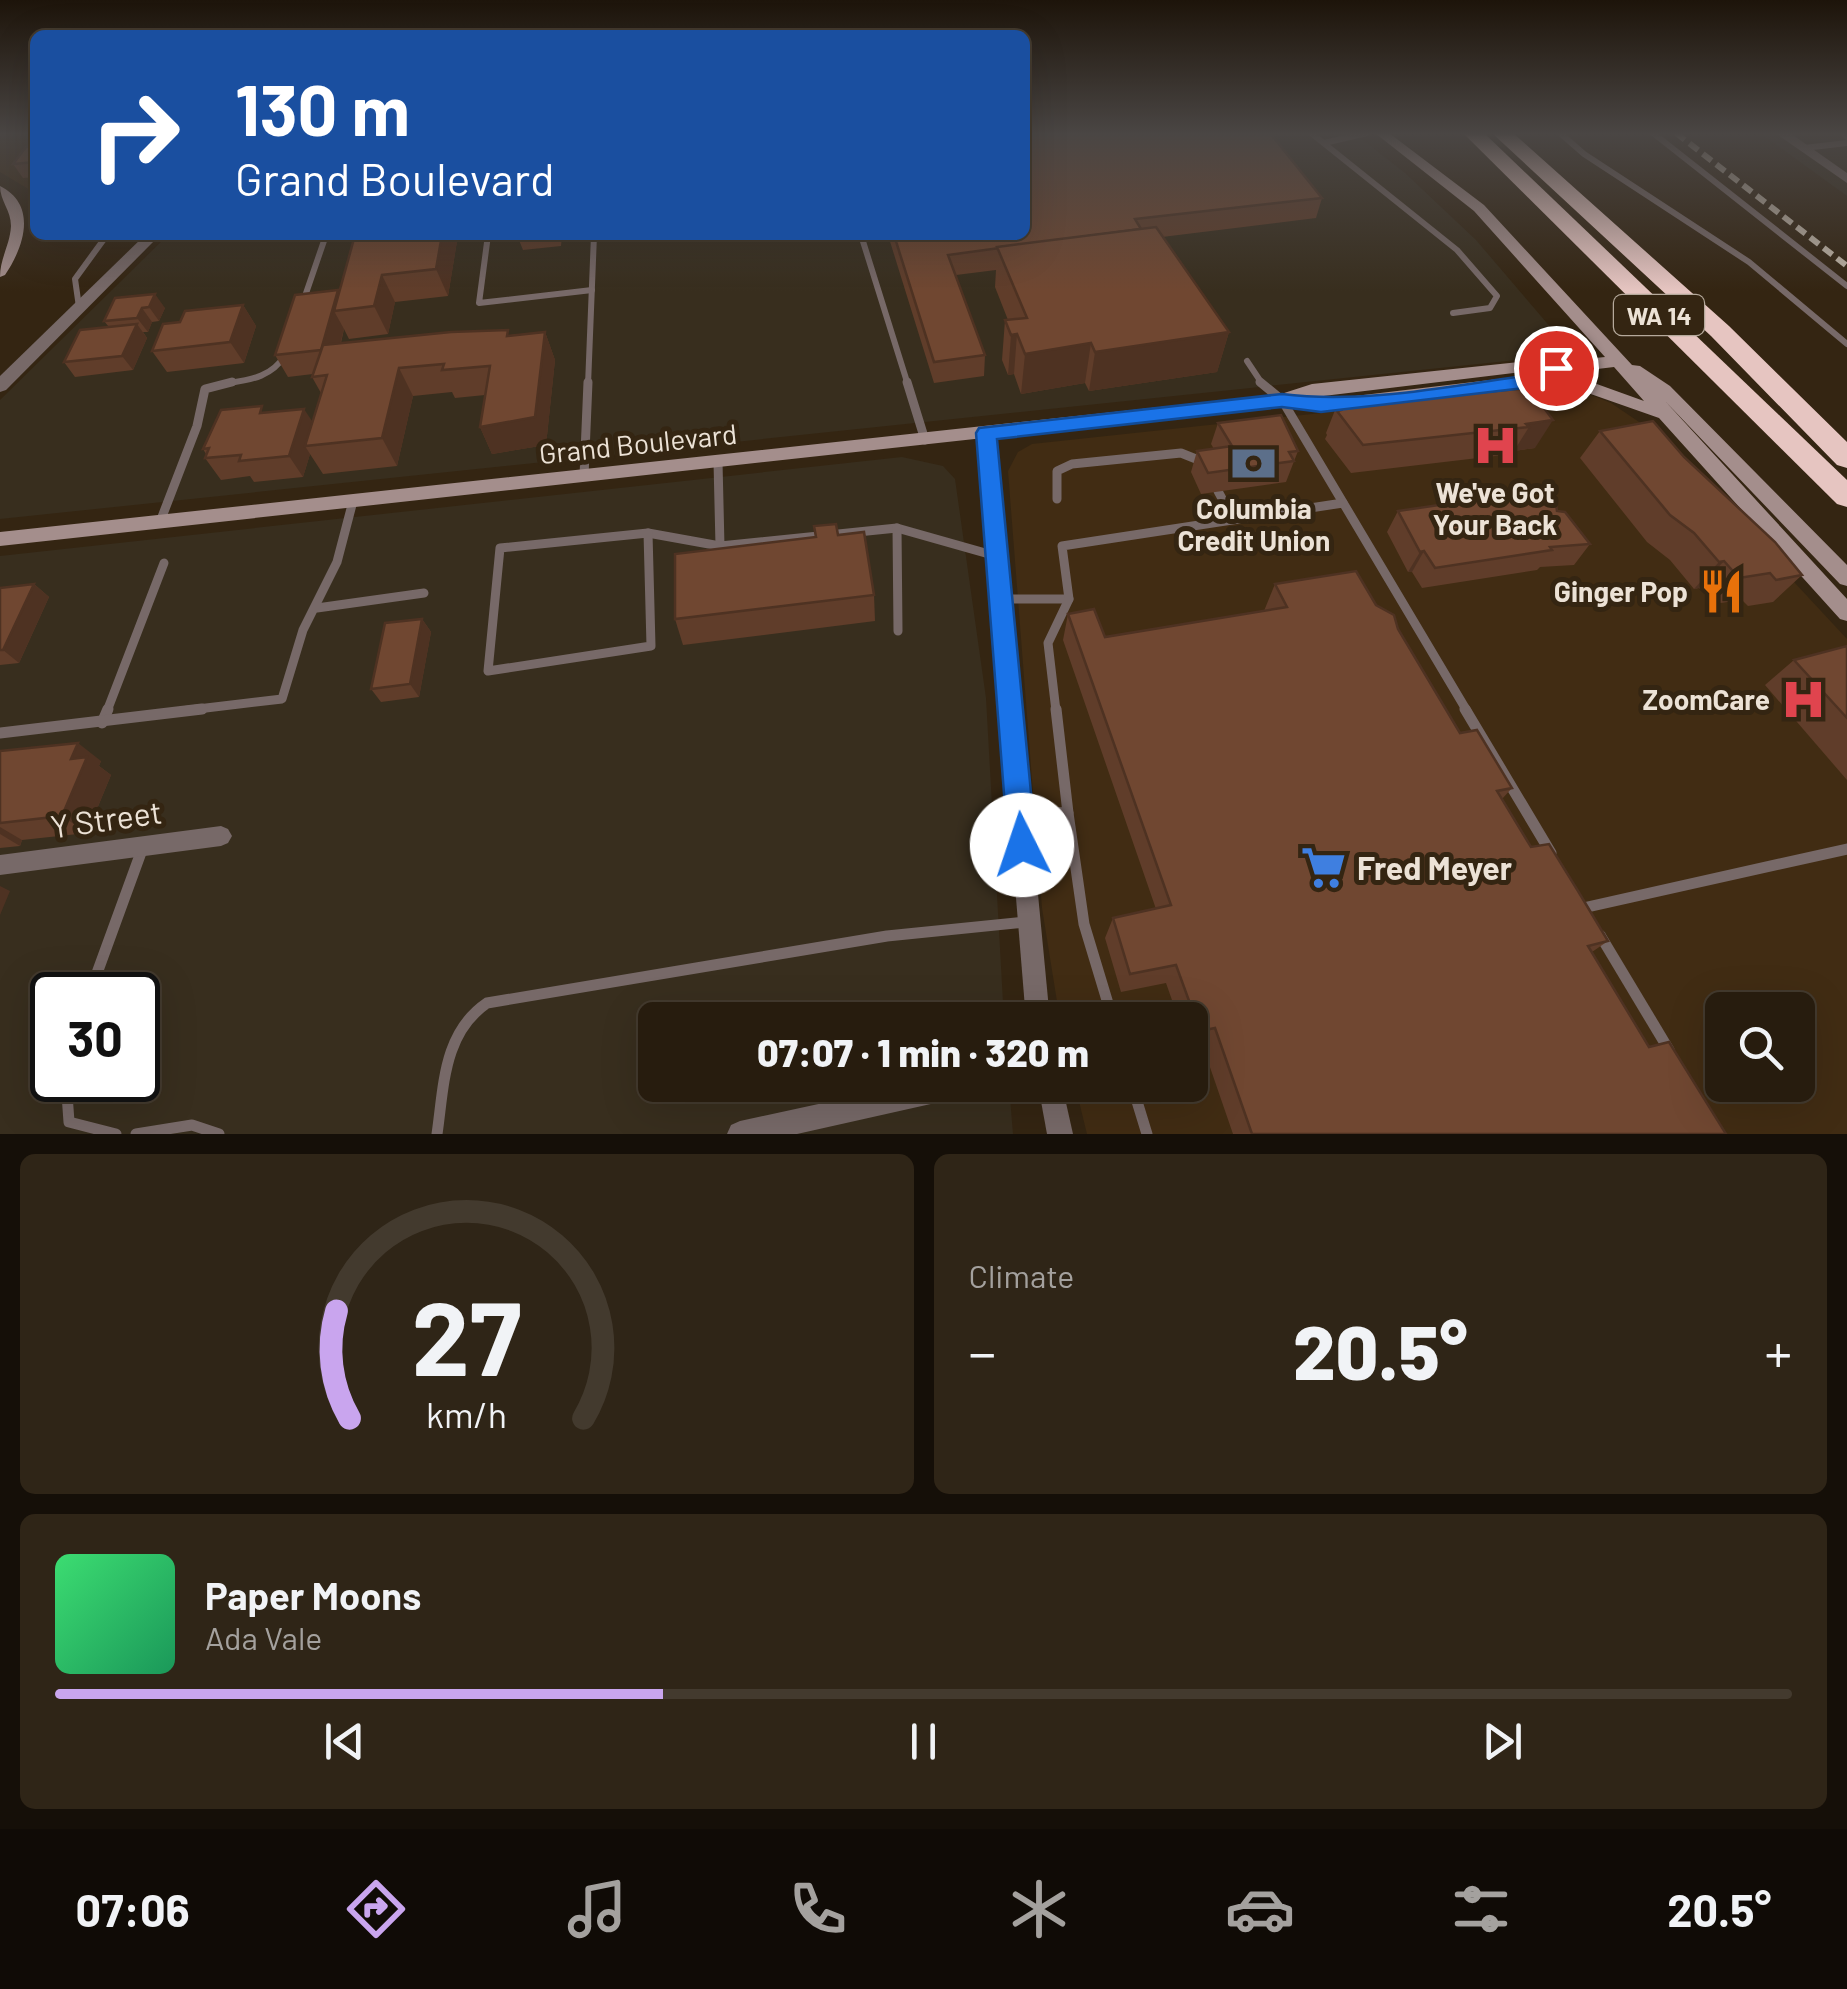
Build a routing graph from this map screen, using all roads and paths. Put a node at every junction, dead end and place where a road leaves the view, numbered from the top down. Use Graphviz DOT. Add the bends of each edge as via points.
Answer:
graph roads {
  1 [pos="1378,186"];
  2 [pos="1449,186"];
  3 [pos="1527,186"];
  4 [pos="1560,186"];
  5 [pos="1633,186"];
  6 [pos="1720,186"];
  7 [pos="0,190"];
  8 [pos="102,240"];
  9 [pos="148,240"];
  10 [pos="324,240"];
  11 [pos="487,240"];
  12 [pos="594,240"];
  13 [pos="864,240"];
  14 [pos="0,272"];
  15 [pos="1847,286"];
  16 [pos="592,290"];
  17 [pos="80,307"];
  18 [pos="300,309"];
  19 [pos="1453,313"];
  20 [pos="1720,331"];
  21 [pos="288,344"];
  22 [pos="1847,344"];
  23 [pos="1620,360"];
  24 [pos="1247,361"];
  25 [pos="1553,373"];
  26 [pos="0,386"];
  27 [pos="1282,400"];
  28 [pos="1661,413"];
  29 [pos="986,433"];
  30 [pos="1847,434"];
  31 [pos="925,440"];
  32 [pos="1847,458"];
  33 [pos="718,462"];
  34 [pos="1206,470"];
  35 [pos="584,476"];
  36 [pos="1218,491"];
  37 [pos="1847,497"];
  38 [pos="1057,499"];
  39 [pos="353,501"];
  40 [pos="1342,503"];
  41 [pos="1233,520"];
  42 [pos="160,522"];
  43 [pos="897,528"];
  44 [pos="648,533"];
  45 [pos="0,539"];
  46 [pos="720,546"];
  47 [pos="996,556"];
  48 [pos="164,564"];
  49 [pos="1847,578"];
  50 [pos="424,593"];
  51 [pos="1000,598"];
  52 [pos="1069,600"];
  53 [pos="316,608"];
  54 [pos="1847,613"];
  55 [pos="898,631"];
  56 [pos="102,723"];
  57 [pos="0,733"];
  58 [pos="1020,811"];
  59 [pos="1068,813"];
  60 [pos="221,836"];
  61 [pos="144,846"];
  62 [pos="1847,850"];
  63 [pos="1554,858"];
  64 [pos="0,865"];
  65 [pos="1573,891"];
  66 [pos="1583,908"];
  67 [pos="1028,922"];
  68 [pos="97,972"];
  69 [pos="1036,1002"];
  70 [pos="1108,1002"];
  71 [pos="1674,1059"];
  72 [pos="68,1102"];
  73 [pos="885,1102"];
  74 [pos="1053,1102"];
  75 [pos="1137,1102"];
  76 [pos="116,1134"];
  77 [pos="136,1134"];
  78 [pos="219,1134"];
  79 [pos="437,1134"];
  80 [pos="740,1134"];
  81 [pos="1060,1134"];
  82 [pos="1147,1134"];
  1 -- 19 [label="lane" via="1458,250 1497,296 1490,308"];
  2 -- 23 [label="main road"];
  3 -- 37 [label="highway, WA 14"];
  4 -- 20 [label="highway, WA 14"];
  5 -- 22 [label="lane" via="1749,262"];
  6 -- 15 [label="lane"];
  7 -- 14 [label="main road" via="17,207 19,226"];
  8 -- 17 [label="lane" via="75,279"];
  9 -- 17 [label="street"];
  10 -- 18 [label="lane"];
  11 -- 16 [label="lane" via="479,303"];
  12 -- 16 [label="lane"];
  13 -- 31 [label="lane"];
  16 -- 35 [label="lane"];
  17 -- 26 [label="street"];
  20 -- 30 [label="highway"];
  20 -- 32 [label="highway, WA 14"];
  21 -- 42 [label="lane" via="276,370 206,389"];
  23 -- 25 [label="main road, Grand Boulevard"];
  23 -- 28 [label="main road"];
  23 -- 49 [label="main road" via="1664,390"];
  24 -- 27 [label="lane" via="1258,381"];
  25 -- 27 [label="main road, Grand Boulevard" via="1321,406"];
  25 -- 28 [label="main road"];
  27 -- 29 [label="main road, Grand Boulevard"];
  27 -- 40 [label="lane"];
  28 -- 54 [label="main road"];
  29 -- 31 [label="main road, Grand Boulevard"];
  29 -- 47 [label="street"];
  31 -- 33 [label="main road, Grand Boulevard"];
  33 -- 35 [label="main road, Grand Boulevard"];
  33 -- 46 [label="lane"];
  34 -- 38 [label="lane" via="1199,459 1181,453 1072,464 1055,476"];
  35 -- 39 [label="main road, Grand Boulevard"];
  36 -- 41 [label="lane"];
  39 -- 42 [label="main road, Grand Boulevard"];
  39 -- 53 [label="lane"];
  40 -- 41 [label="lane"];
  40 -- 63 [label="lane"];
  41 -- 52 [label="lane" via="1062,546"];
  42 -- 45 [label="main road, Grand Boulevard"];
  43 -- 46 [label="lane"];
  43 -- 47 [label="lane"];
  43 -- 55 [label="lane"];
  44 -- 44 [label="lane" via="500,548 488,671 651,646"];
  44 -- 46 [label="lane"];
  47 -- 51 [label="street"];
  48 -- 56 [label="lane"];
  50 -- 53 [label="lane"];
  51 -- 52 [label="lane"];
  51 -- 58 [label="street"];
  52 -- 59 [label="lane" via="1048,642"];
  53 -- 56 [label="lane" via="282,699"];
  56 -- 57 [label="lane"];
  58 -- 59 [label="lane"];
  58 -- 67 [label="street"];
  59 -- 70 [label="lane" via="1084,924"];
  60 -- 61 [label="street, Y Street"];
  61 -- 64 [label="street, Y Street"];
  61 -- 68 [label="lane"];
  62 -- 66 [label="lane"];
  65 -- 66 [label="lane"];
  66 -- 71 [label="lane"];
  67 -- 69 [label="street"];
  67 -- 79 [label="lane" via="887,936 487,1003 470,1012 455,1035"];
  72 -- 76 [label="lane" via="69,1122"];
  73 -- 80 [label="street"];
  74 -- 81 [label="street"];
  75 -- 82 [label="lane"];
  77 -- 78 [label="lane" via="192,1125"];
}
